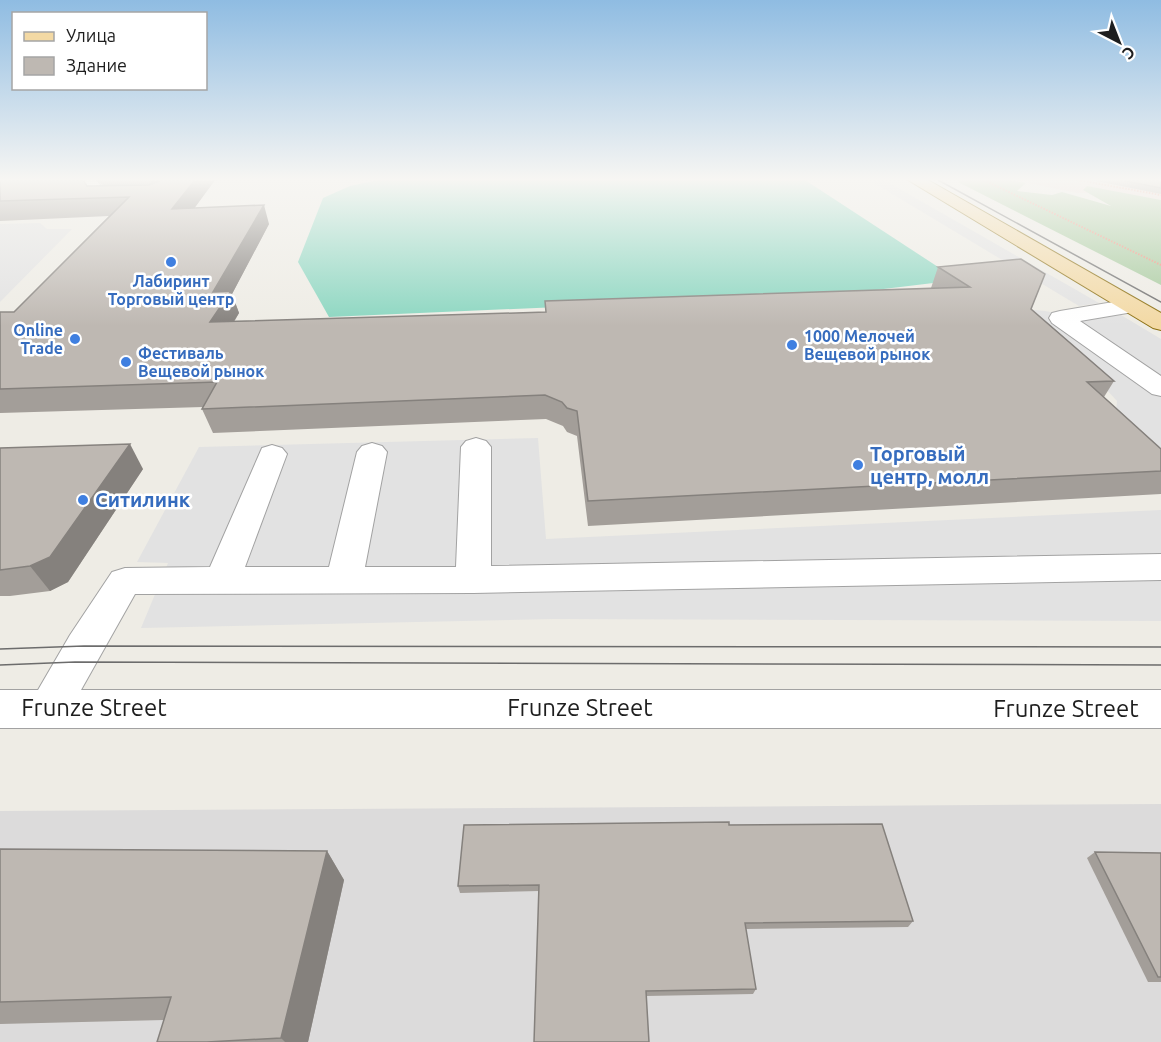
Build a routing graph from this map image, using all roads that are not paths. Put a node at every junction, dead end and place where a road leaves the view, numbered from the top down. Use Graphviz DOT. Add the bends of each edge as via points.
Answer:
graph roads {
  1 [pos="999,229"];
  2 [pos="1131,306"];
  3 [pos="1161,323"];
  4 [pos="1161,388"];
  5 [pos="476,447"];
  6 [pos="372,452"];
  7 [pos="272,454"];
  8 [pos="1161,567"];
  9 [pos="473,580"];
  10 [pos="222,581"];
  11 [pos="344,581"];
  12 [pos="51,707"];
  13 [pos="0,709"];
  14 [pos="1161,710"];
  1 -- 2 [label="main road"];
  2 -- 3 [label="main road"];
  2 -- 4 [label="street" via="1060,318"];
  5 -- 9 [label="street"];
  6 -- 11 [label="street"];
  7 -- 10 [label="street"];
  8 -- 9 [label="street"];
  9 -- 11 [label="street"];
  10 -- 11 [label="street"];
  10 -- 12 [label="street" via="124,581"];
  12 -- 13 [label="street, Frunze Street"];
  12 -- 14 [label="street, Frunze Street"];
}
